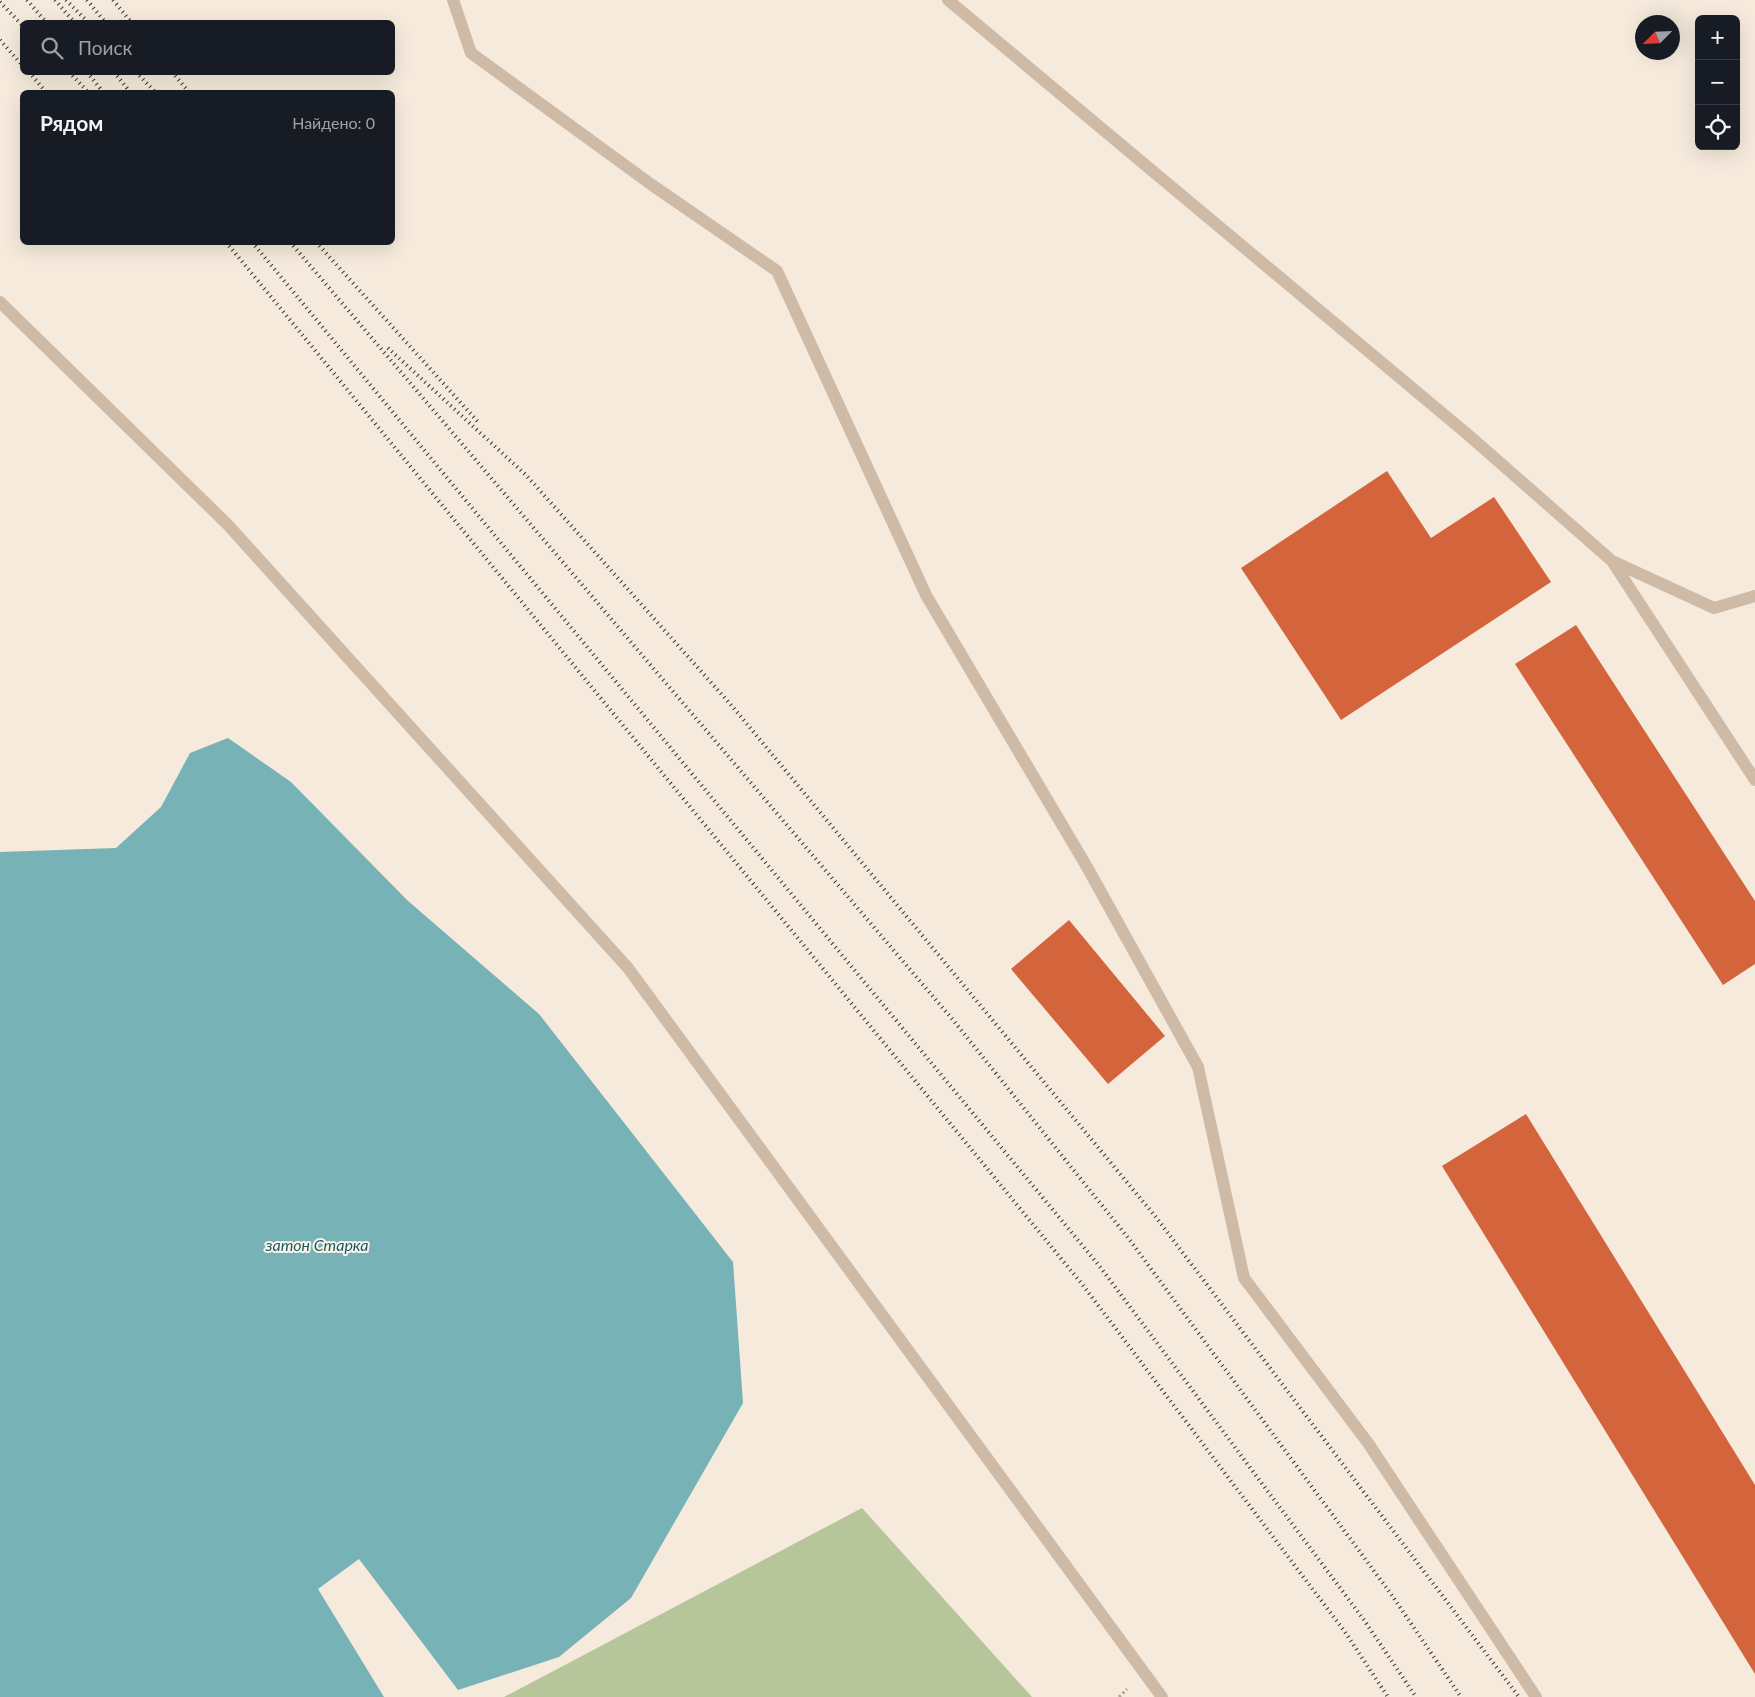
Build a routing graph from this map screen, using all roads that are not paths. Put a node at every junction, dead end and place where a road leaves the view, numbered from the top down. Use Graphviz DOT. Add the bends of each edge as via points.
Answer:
graph roads {
  1 [pos="453,0"];
  2 [pos="948,0"];
  3 [pos="0,302"];
  4 [pos="1612,561"];
  5 [pos="1755,596"];
  6 [pos="1755,780"];
  7 [pos="1162,1697"];
  8 [pos="1536,1697"];
  1 -- 8 [label="street" via="471,53 777,271 926,595 1087,867 1198,1068 1244,1278 1368,1443"];
  2 -- 4 [label="street" via="1466,433"];
  3 -- 7 [label="street" via="228,524 628,968"];
  4 -- 5 [label="street" via="1714,608"];
  4 -- 6 [label="street"];
}
